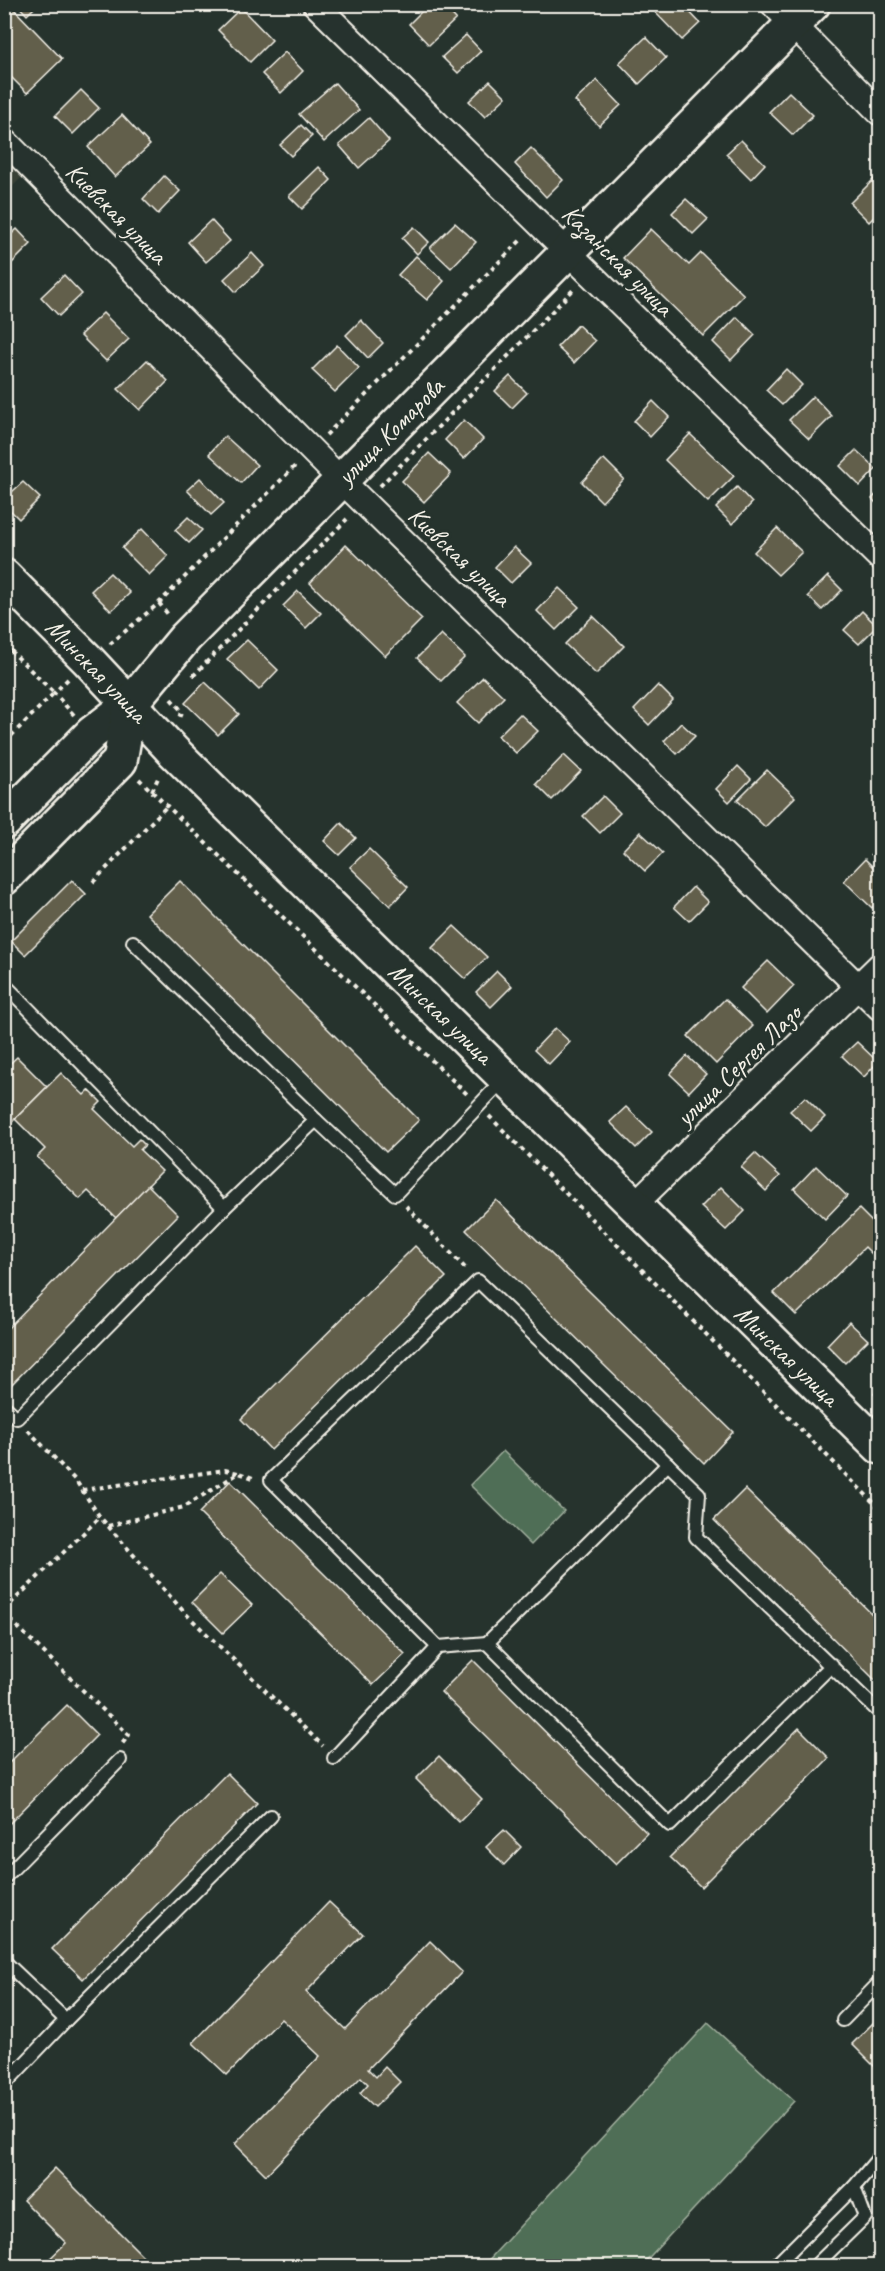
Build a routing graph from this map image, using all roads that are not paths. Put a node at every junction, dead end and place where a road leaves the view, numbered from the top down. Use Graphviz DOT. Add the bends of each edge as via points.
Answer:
graph roads {
  1 [pos="315,4"];
  2 [pos="793,11"];
  3 [pos="880,113"];
  4 [pos="4,140"];
  5 [pos="580,262"];
  6 [pos="352,491"];
  7 [pos="880,558"];
  8 [pos="4,576"];
  9 [pos="130,704"];
  10 [pos="4,822"];
  11 [pos="4,878"];
  12 [pos="133,942"];
  13 [pos="880,964"];
  14 [pos="4,984"];
  15 [pos="859,986"];
  16 [pos="880,1008"];
  17 [pos="506,1078"];
  18 [pos="316,1120"];
  19 [pos="634,1205"];
  20 [pos="224,1208"];
  21 [pos="4,1406"];
  22 [pos="880,1447"];
  23 [pos="668,1464"];
  24 [pos="487,1643"];
  25 [pos="438,1647"];
  26 [pos="832,1665"];
  27 [pos="880,1713"];
  28 [pos="334,1758"];
  29 [pos="120,1760"];
  30 [pos="271,1816"];
  31 [pos="4,1878"];
  32 [pos="4,1961"];
  33 [pos="880,1982"];
  34 [pos="66,2020"];
  35 [pos="843,2020"];
  36 [pos="6,2081"];
  37 [pos="880,2156"];
  38 [pos="854,2187"];
  39 [pos="776,2266"];
  40 [pos="815,2266"];
  1 -- 5 [label="street, Казанская улица"];
  2 -- 3 [label="street"];
  2 -- 5 [label="main road, улица Комарова"];
  4 -- 6 [label="street, Киевская улица"];
  5 -- 6 [label="main road, улица Комарова"];
  5 -- 7 [label="street, Казанская улица"];
  6 -- 9 [label="main road, улица Комарова" via="185,638"];
  6 -- 15 [label="street, Киевская улица"];
  8 -- 9 [label="main road, Минская улица"];
  9 -- 10 [label="main road" via="92,734"];
  9 -- 11 [label="main road, улица Комарова" via="120,761"];
  9 -- 17 [label="main road, Минская улица"];
  12 -- 18 [label="lane"];
  13 -- 15 [label="street, улица Сергея Лазо"];
  14 -- 20 [label="lane"];
  15 -- 16 [label="street, Киевская улица"];
  15 -- 19 [label="street, улица Сергея Лазо"];
  17 -- 18 [label="lane" via="395,1194"];
  17 -- 19 [label="main road, Минская улица"];
  18 -- 20 [label="lane"];
  19 -- 22 [label="main road, Минская улица"];
  20 -- 21 [label="lane" via="17,1418"];
  23 -- 24 [label="lane"];
  23 -- 25 [label="lane" via="478,1281 271,1480"];
  23 -- 26 [label="lane" via="699,1494 696,1537"];
  24 -- 25 [label="lane"];
  24 -- 26 [label="lane" via="670,1825"];
  25 -- 28 [label="lane"];
  26 -- 27 [label="lane"];
  29 -- 31 [label="lane"];
  30 -- 34 [label="lane"];
  32 -- 34 [label="lane"];
  33 -- 35 [label="lane"];
  34 -- 36 [label="lane"];
  37 -- 38 [label="lane"];
  38 -- 39 [label="lane"];
  38 -- 40 [label="lane" via="865,2217"];
}
